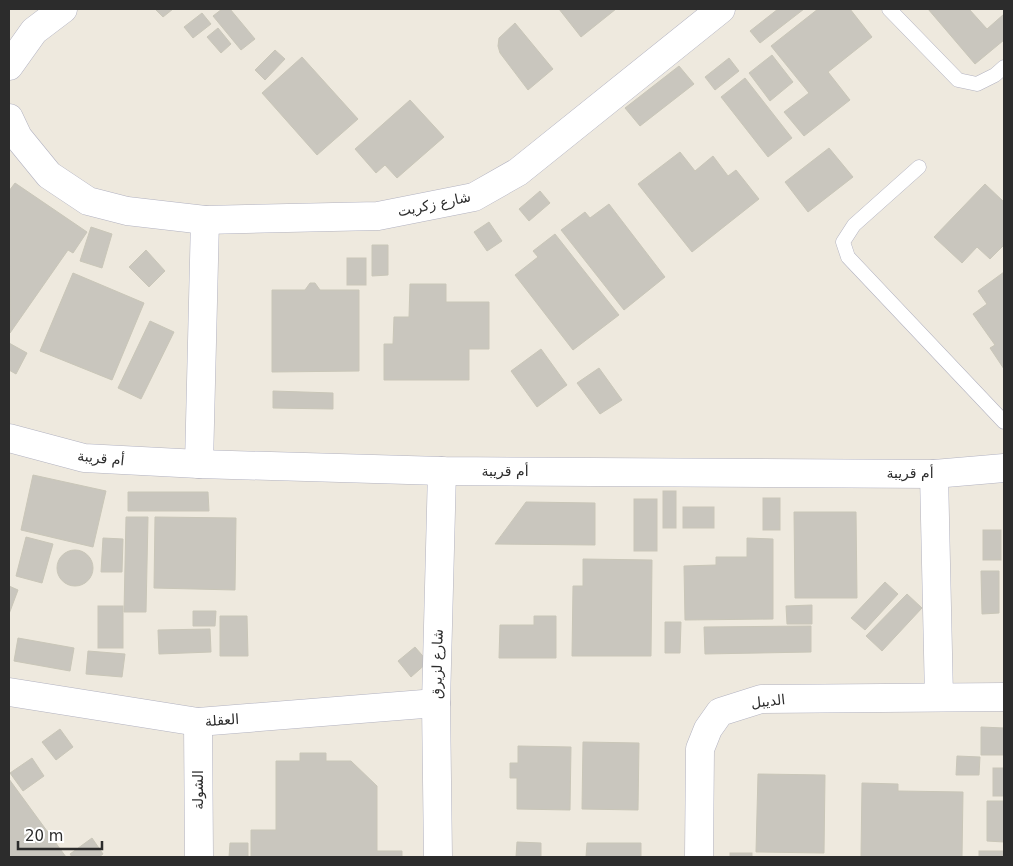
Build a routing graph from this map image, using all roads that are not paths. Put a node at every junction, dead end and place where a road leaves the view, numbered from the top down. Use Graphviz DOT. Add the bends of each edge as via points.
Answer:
graph roads {
  1 [pos="63,9"];
  2 [pos="721,9"];
  3 [pos="889,9"];
  4 [pos="9,66"];
  5 [pos="1004,67"];
  6 [pos="9,118"];
  7 [pos="919,168"];
  8 [pos="204,220"];
  9 [pos="1004,422"];
  10 [pos="9,438"];
  11 [pos="199,464"];
  12 [pos="1004,468"];
  13 [pos="442,471"];
  14 [pos="934,474"];
  15 [pos="9,692"];
  16 [pos="939,697"];
  17 [pos="1004,697"];
  18 [pos="436,703"];
  19 [pos="198,722"];
  20 [pos="199,857"];
  21 [pos="438,857"];
  22 [pos="699,857"];
  1 -- 4 [label="street" via="34,31"];
  2 -- 8 [label="street, شارع زكريت" via="518,172 474,198 378,216"];
  3 -- 5 [label="lane" via="958,80 977,84"];
  6 -- 8 [label="street, شارع زكريت" via="18,137 49,176 88,201 127,211"];
  7 -- 9 [label="lane" via="854,225 843,242 848,257"];
  8 -- 11 [label="street"];
  10 -- 11 [label="street, أم قريبة" via="84,458"];
  11 -- 13 [label="street, أم قريبة"];
  12 -- 14 [label="street, أم قريبة"];
  13 -- 14 [label="street, أم قريبة"];
  13 -- 18 [label="street, شارع لزيرق"];
  14 -- 16 [label="street"];
  15 -- 19 [label="street, العقلة"];
  16 -- 17 [label="street, الديبل"];
  16 -- 22 [label="street, الديبل" via="760,699 720,712 700,749"];
  18 -- 19 [label="street, العقلة"];
  18 -- 21 [label="street, شارع لزيرق"];
  19 -- 20 [label="street, الشولة"];
}
